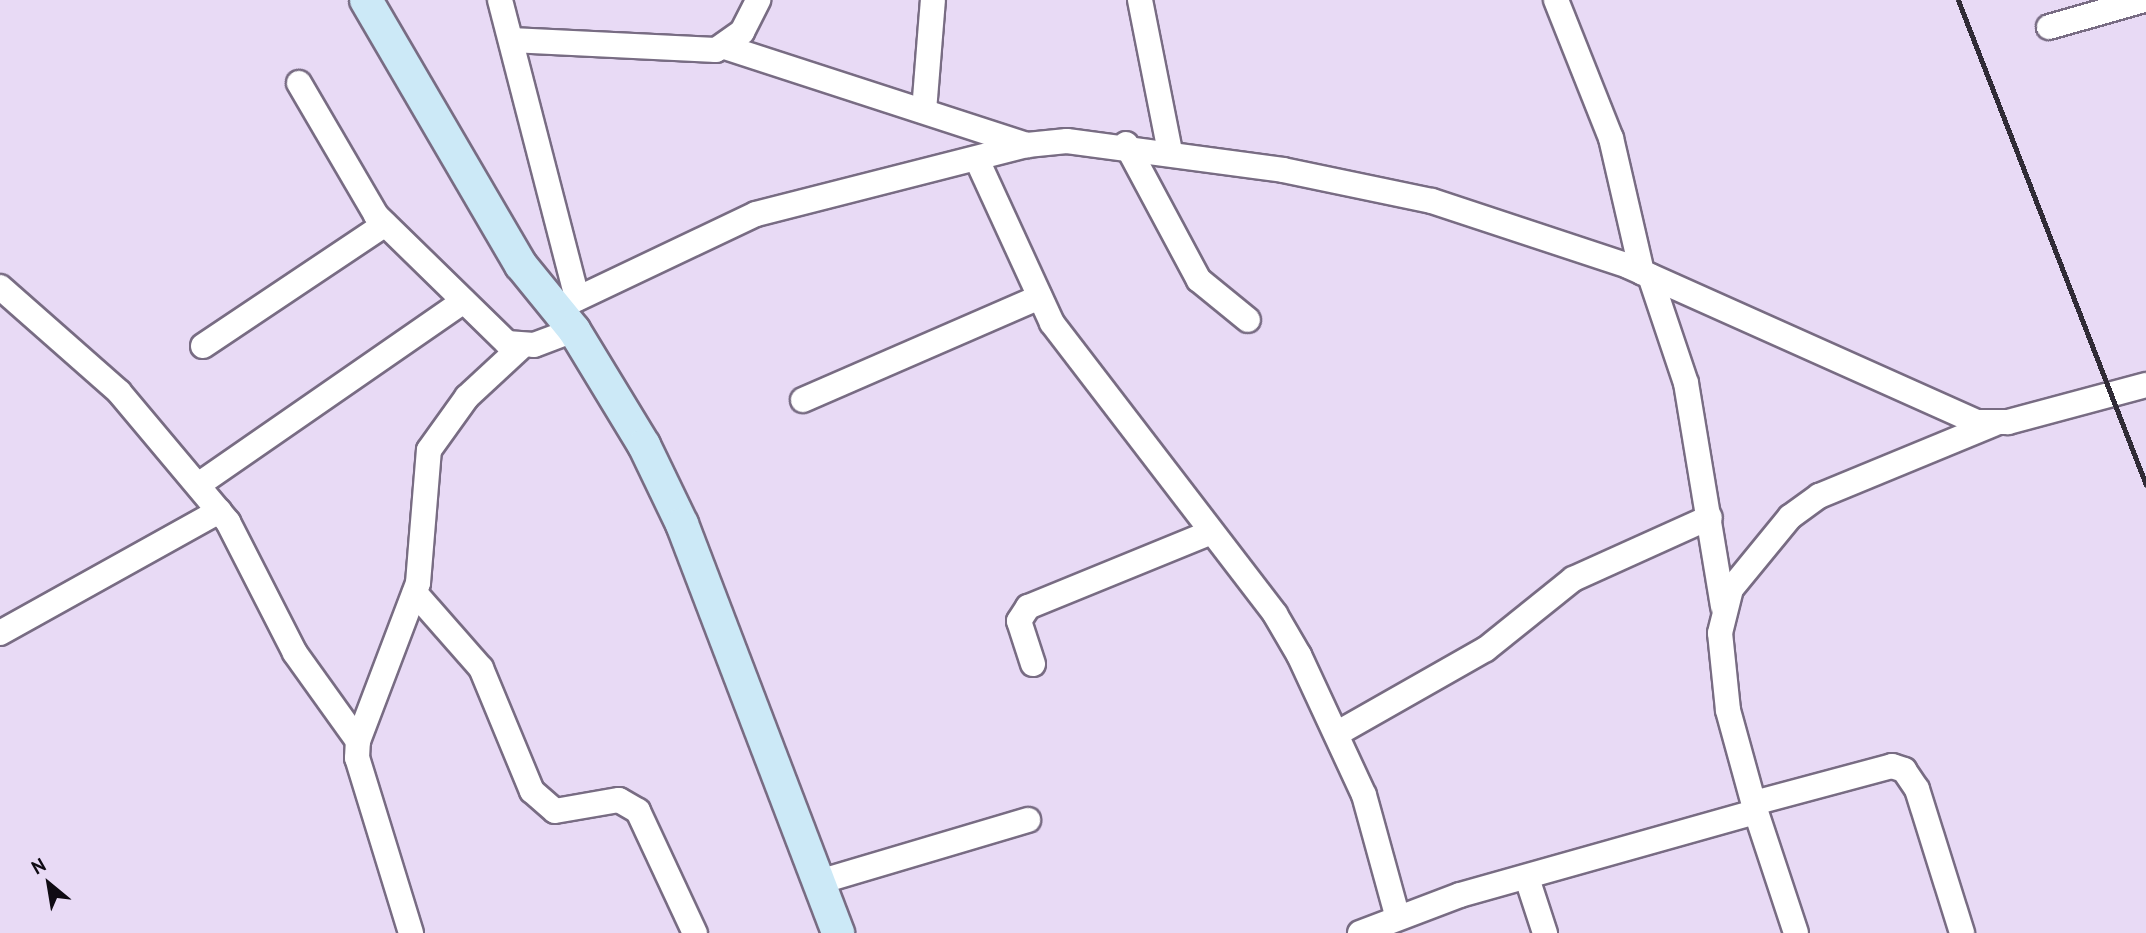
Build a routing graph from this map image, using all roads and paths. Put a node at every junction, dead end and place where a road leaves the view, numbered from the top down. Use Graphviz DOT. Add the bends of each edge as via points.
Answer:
graph roads {
  1 [pos="366,0"];
  2 [pos="500,0"];
  3 [pos="758,0"];
  4 [pos="933,0"];
  5 [pos="1140,0"];
  6 [pos="1556,0"];
  7 [pos="2144,0"];
  8 [pos="2049,27"];
  9 [pos="511,40"];
  10 [pos="725,47"];
  11 [pos="299,83"];
  12 [pos="924,111"];
  13 [pos="1126,144"];
  14 [pos="1027,145"];
  15 [pos="1170,151"];
  16 [pos="978,162"];
  17 [pos="385,224"];
  18 [pos="1646,274"];
  19 [pos="0,287"];
  20 [pos="1040,297"];
  21 [pos="464,301"];
  22 [pos="569,312"];
  23 [pos="1248,320"];
  24 [pos="203,346"];
  25 [pos="520,348"];
  26 [pos="2146,386"];
  27 [pos="803,400"];
  28 [pos="1994,424"];
  29 [pos="198,485"];
  30 [pos="219,511"];
  31 [pos="1710,517"];
  32 [pos="1209,533"];
  33 [pos="415,593"];
  34 [pos="1723,606"];
  35 [pos="0,633"];
  36 [pos="1033,664"];
  37 [pos="1338,733"];
  38 [pos="358,741"];
  39 [pos="1755,807"];
  40 [pos="1028,820"];
  41 [pos="1527,878"];
  42 [pos="822,881"];
  43 [pos="1397,915"];
  44 [pos="411,933"];
  45 [pos="695,933"];
  46 [pos="838,933"];
  47 [pos="1360,933"];
  48 [pos="1545,933"];
  49 [pos="1796,933"];
  50 [pos="1962,933"];
  1 -- 22 [label="main road" via="521,265"];
  2 -- 9 [label="street"];
  3 -- 10 [label="street" via="742,32"];
  4 -- 12 [label="street"];
  5 -- 15 [label="street"];
  6 -- 18 [label="street" via="1611,138"];
  7 -- 8 [label="street"];
  9 -- 10 [label="street" via="691,53"];
  9 -- 22 [label="street"];
  10 -- 12 [label="street"];
  11 -- 17 [label="street"];
  12 -- 14 [label="street"];
  13 -- 14 [label="street"];
  13 -- 15 [label="street"];
  13 -- 23 [label="street" via="1199,280"];
  14 -- 16 [label="street"];
  15 -- 18 [label="street" via="1432,201"];
  16 -- 20 [label="street"];
  16 -- 22 [label="street" via="756,214"];
  17 -- 21 [label="street"];
  17 -- 24 [label="street"];
  18 -- 28 [label="street" via="1875,381"];
  18 -- 31 [label="street" via="1686,383"];
  19 -- 29 [label="street" via="101,374"];
  20 -- 27 [label="street"];
  20 -- 32 [label="street" via="1069,348"];
  21 -- 25 [label="street"];
  21 -- 29 [label="street"];
  22 -- 25 [label="street"];
  22 -- 42 [label="main road" via="644,445 682,524"];
  25 -- 33 [label="street" via="467,397 429,450"];
  26 -- 28 [label="street"];
  28 -- 34 [label="street" via="1819,496 1752,558"];
  29 -- 30 [label="street"];
  30 -- 35 [label="street"];
  30 -- 38 [label="street" via="295,653"];
  31 -- 34 [label="street"];
  31 -- 37 [label="street" via="1573,579 1486,649"];
  32 -- 36 [label="street" via="1028,607 1019,621"];
  32 -- 37 [label="street" via="1275,614"];
  33 -- 38 [label="street"];
  33 -- 45 [label="street" via="481,668 532,791 555,811 619,800 638,811"];
  34 -- 39 [label="street" via="1728,710"];
  37 -- 43 [label="street" via="1378,837"];
  38 -- 44 [label="street" via="357,758"];
  39 -- 41 [label="street"];
  39 -- 49 [label="street"];
  39 -- 50 [label="street" via="1892,766 1903,770 1917,789"];
  40 -- 42 [label="street"];
  41 -- 43 [label="street"];
  41 -- 48 [label="street"];
  42 -- 46 [label="main road"];
  43 -- 47 [label="street"];
}
